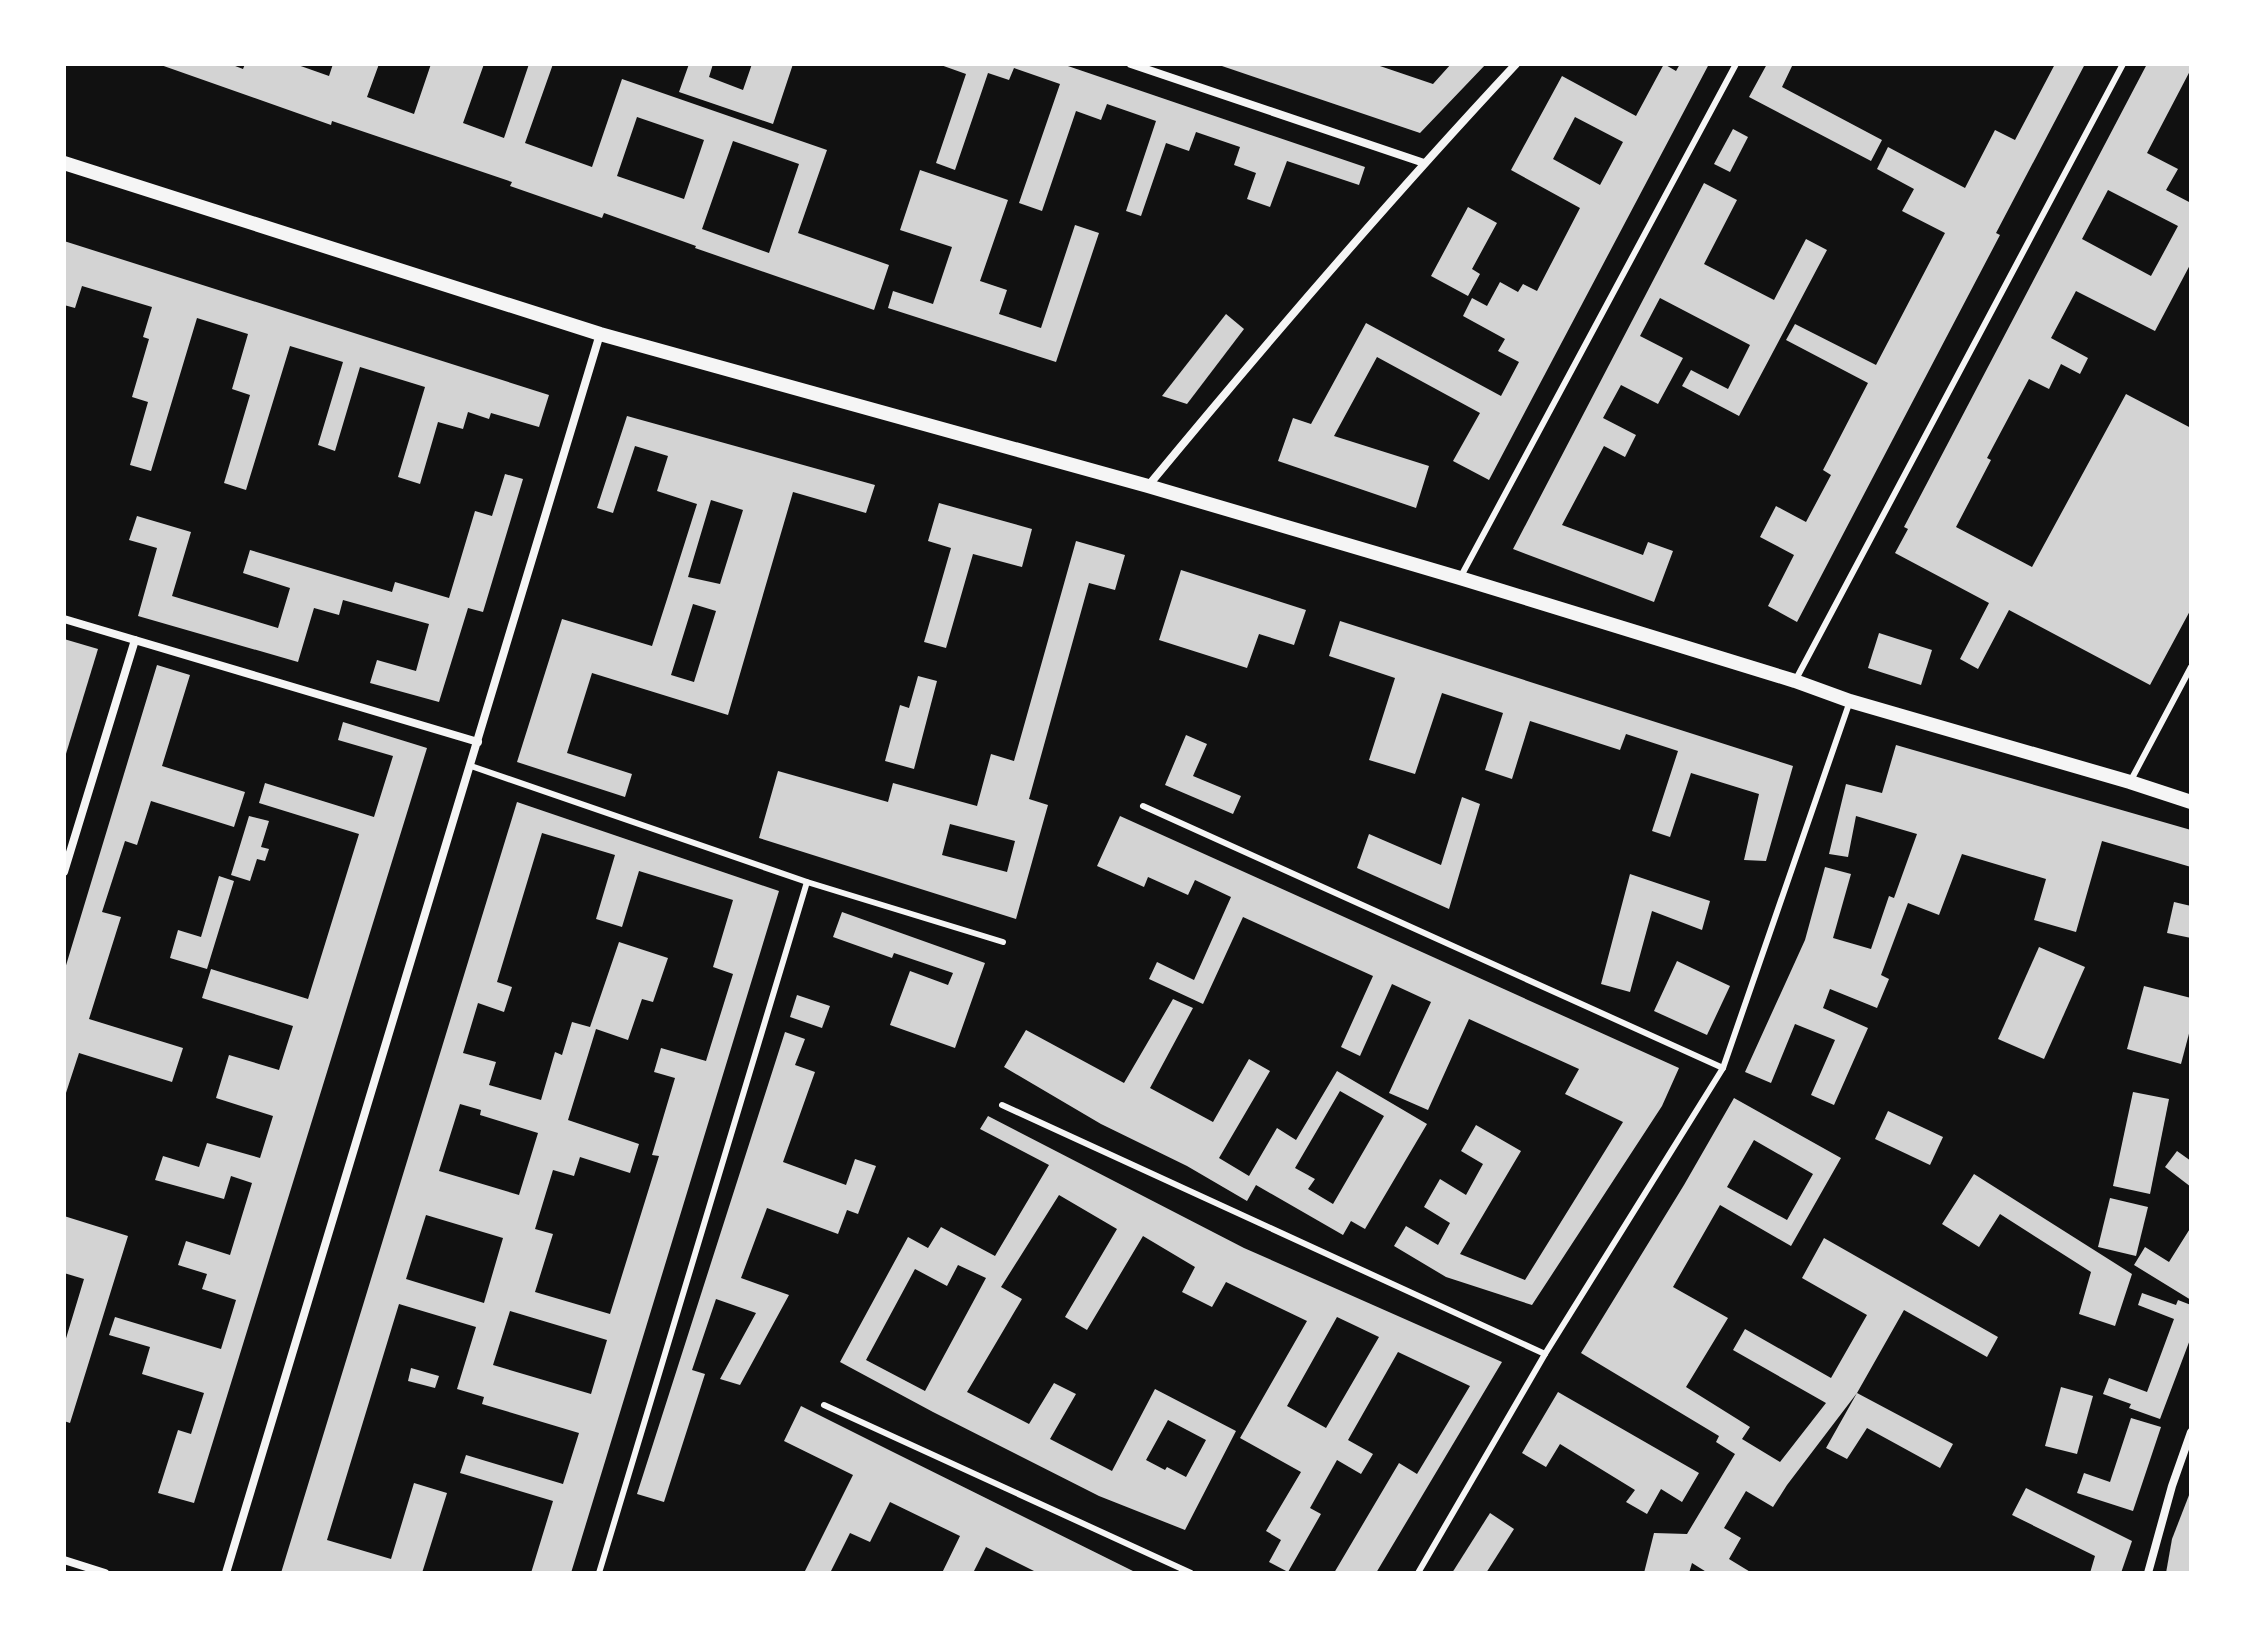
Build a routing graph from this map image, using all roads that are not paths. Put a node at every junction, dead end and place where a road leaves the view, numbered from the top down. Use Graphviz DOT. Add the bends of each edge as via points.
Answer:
graph roads {
  1 [pos="1131,64"];
  2 [pos="1516,64"];
  3 [pos="1736,64"];
  4 [pos="2123,64"];
  5 [pos="64,163"];
  6 [pos="1424,163"];
  7 [pos="600,334"];
  8 [pos="1148,486"];
  9 [pos="1460,578"];
  10 [pos="64,619"];
  11 [pos="135,640"];
  12 [pos="2191,667"];
  13 [pos="1795,681"];
  14 [pos="1850,701"];
  15 [pos="478,742"];
  16 [pos="471,766"];
  17 [pos="2130,782"];
  18 [pos="2191,802"];
  19 [pos="1143,806"];
  20 [pos="64,872"];
  21 [pos="807,882"];
  22 [pos="1003,942"];
  23 [pos="1723,1068"];
  24 [pos="1002,1105"];
  25 [pos="1545,1354"];
  26 [pos="824,1405"];
  27 [pos="2191,1432"];
  28 [pos="64,1560"];
  29 [pos="105,1573"];
  30 [pos="226,1573"];
  31 [pos="599,1573"];
  32 [pos="1191,1573"];
  33 [pos="1418,1573"];
  34 [pos="2148,1573"];
  1 -- 6 [label="street"];
  2 -- 6 [label="street"];
  3 -- 9 [label="lane"];
  4 -- 13 [label="lane"];
  5 -- 7 [label="street"];
  6 -- 8 [label="street"];
  7 -- 8 [label="street"];
  7 -- 15 [label="street"];
  8 -- 9 [label="street"];
  9 -- 13 [label="street"];
  10 -- 11 [label="street"];
  11 -- 15 [label="street"];
  11 -- 20 [label="street"];
  12 -- 17 [label="lane"];
  13 -- 14 [label="street"];
  14 -- 17 [label="street"];
  14 -- 23 [label="lane"];
  15 -- 16 [label="street"];
  16 -- 21 [label="lane"];
  16 -- 30 [label="street"];
  17 -- 18 [label="street"];
  19 -- 23 [label="lane"];
  21 -- 22 [label="lane"];
  21 -- 31 [label="lane"];
  23 -- 25 [label="lane"];
  24 -- 25 [label="lane"];
  25 -- 33 [label="lane"];
  26 -- 32 [label="lane"];
  27 -- 34 [label="street"];
  28 -- 29 [label="street"];
}
